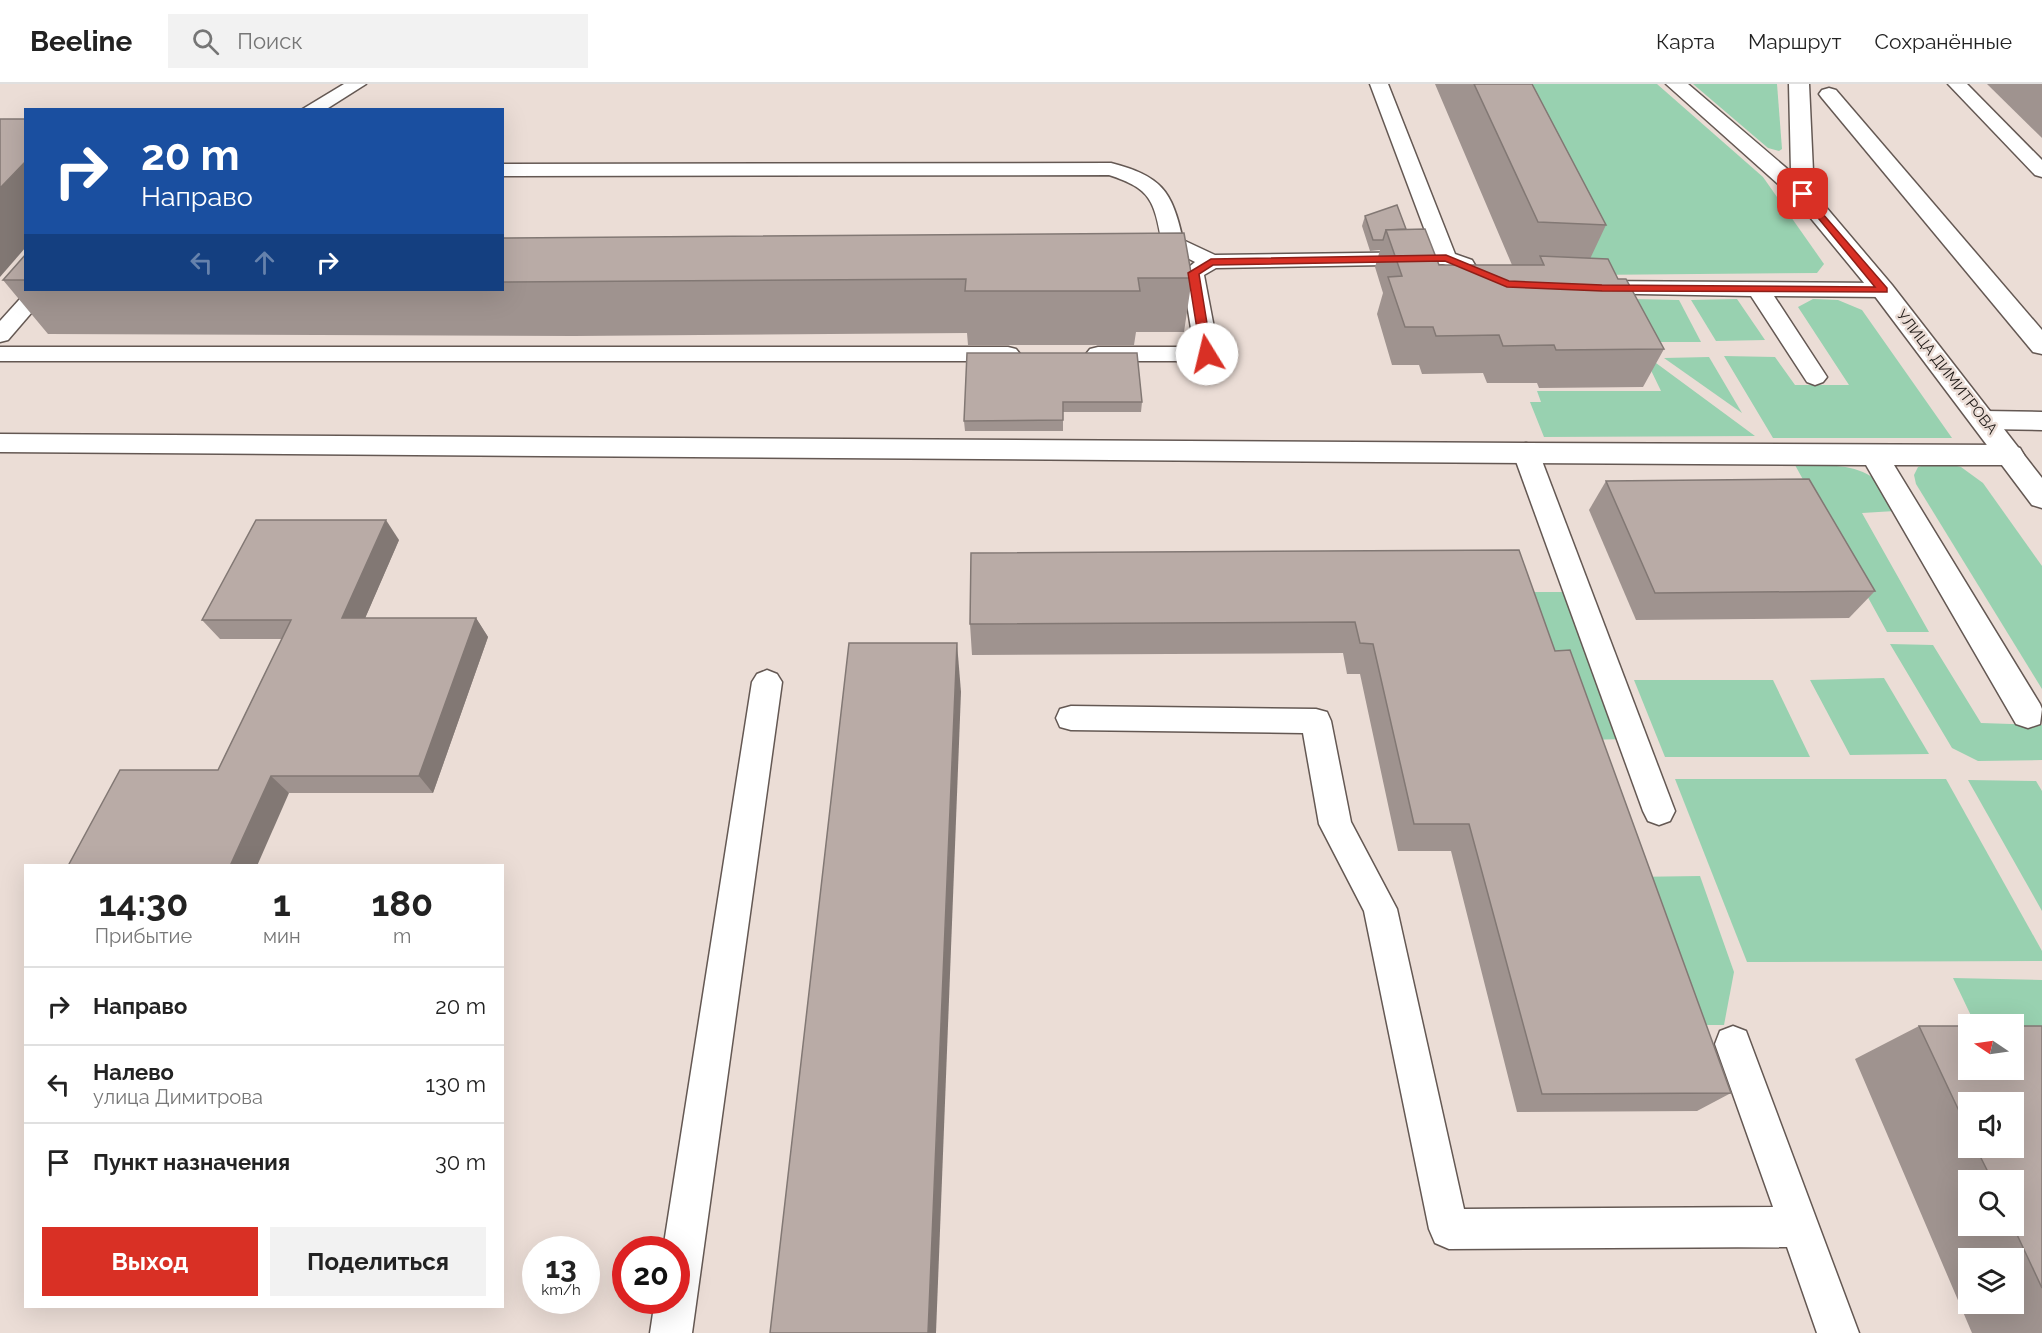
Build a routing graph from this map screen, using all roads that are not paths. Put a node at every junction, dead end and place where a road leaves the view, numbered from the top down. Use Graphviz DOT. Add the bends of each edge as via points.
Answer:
graph roads {
  1 [pos="357,84"];
  2 [pos="1379,84"];
  3 [pos="1676,84"];
  4 [pos="1799,84"];
  5 [pos="1957,84"];
  6 [pos="1828,94"];
  7 [pos="314,108"];
  8 [pos="504,170"];
  9 [pos="2042,171"];
  10 [pos="1803,194"];
  11 [pos="1446,258"];
  12 [pos="1211,262"];
  13 [pos="1487,275"];
  14 [pos="1572,288"];
  15 [pos="1758,289"];
  16 [pos="1883,290"];
  17 [pos="39,291"];
  18 [pos="0,335"];
  19 [pos="2042,346"];
  20 [pos="0,354"];
  21 [pos="1028,354"];
  22 [pos="1075,354"];
  23 [pos="1815,377"];
  24 [pos="1984,420"];
  25 [pos="2042,421"];
  26 [pos="0,443"];
  27 [pos="1526,453"];
  28 [pos="2010,455"];
  29 [pos="1874,456"];
  30 [pos="2042,498"];
  31 [pos="767,682"];
  32 [pos="2028,714"];
  33 [pos="1071,718"];
  34 [pos="1659,811"];
  35 [pos="1733,1044"];
  36 [pos="1798,1227"];
  37 [pos="685,1236"];
  38 [pos="674,1314"];
  39 [pos="671,1333"];
  40 [pos="1838,1333"];
  1 -- 7 [label="lane"];
  2 -- 11 [label="lane"];
  3 -- 10 [label="street, УЛИЦА ДИМИТРОВА"];
  4 -- 10 [label="street"];
  5 -- 9 [label="lane"];
  6 -- 19 [label="street"];
  8 -- 12 [label="lane" via="1111,169 1143,178 1164,198 1173,243"];
  10 -- 16 [label="street, УЛИЦА ДИМИТРОВА"];
  11 -- 12 [label="lane"];
  11 -- 13 [label="lane"];
  12 -- 22 [label="lane" via="1193,273 1207,354"];
  14 -- 15 [label="lane"];
  15 -- 16 [label="lane"];
  15 -- 23 [label="lane"];
  16 -- 24 [label="street, УЛИЦА ДИМИТРОВА"];
  17 -- 18 [label="lane"];
  20 -- 21 [label="lane"];
  24 -- 25 [label="street"];
  24 -- 28 [label="street, УЛИЦА ДИМИТРОВА"];
  26 -- 27 [label="street"];
  27 -- 29 [label="street"];
  27 -- 34 [label="lane"];
  28 -- 29 [label="street"];
  28 -- 30 [label="street, УЛИЦА ДИМИТРОВА"];
  29 -- 32 [label="street"];
  31 -- 37 [label="lane"];
  33 -- 36 [label="lane" via="1316,721 1335,824 1380,909 1449,1229"];
  35 -- 36 [label="lane"];
  36 -- 40 [label="lane"];
  38 -- 39 [label="lane"];
}
